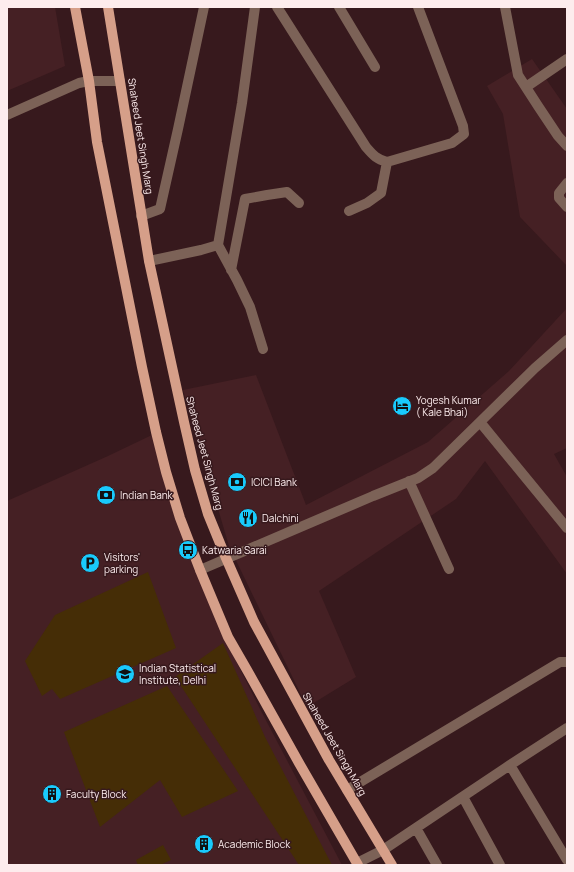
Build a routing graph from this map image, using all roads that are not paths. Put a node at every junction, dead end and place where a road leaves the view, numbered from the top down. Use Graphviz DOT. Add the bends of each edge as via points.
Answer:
graph roads {
  1 [pos="75,7"];
  2 [pos="108,7"];
  3 [pos="204,7"];
  4 [pos="255,7"];
  5 [pos="277,7"];
  6 [pos="339,7"];
  7 [pos="418,7"];
  8 [pos="505,7"];
  9 [pos="567,59"];
  10 [pos="375,67"];
  11 [pos="89,81"];
  12 [pos="120,81"];
  13 [pos="526,87"];
  14 [pos="7,115"];
  15 [pos="567,146"];
  16 [pos="387,162"];
  17 [pos="567,182"];
  18 [pos="299,203"];
  19 [pos="567,207"];
  20 [pos="349,211"];
  21 [pos="141,216"];
  22 [pos="218,245"];
  23 [pos="149,261"];
  24 [pos="231,270"];
  25 [pos="567,340"];
  26 [pos="263,349"];
  27 [pos="480,422"];
  28 [pos="409,481"];
  29 [pos="567,528"];
  30 [pos="226,558"];
  31 [pos="449,569"];
  32 [pos="200,570"];
  33 [pos="567,662"];
  34 [pos="567,728"];
  35 [pos="510,765"];
  36 [pos="347,790"];
  37 [pos="463,797"];
  38 [pos="416,828"];
  39 [pos="383,850"];
  40 [pos="567,860"];
  41 [pos="358,864"];
  42 [pos="392,865"];
  43 [pos="438,865"];
  44 [pos="500,865"];
  1 -- 11 [label="main road"];
  2 -- 12 [label="main road, Shaheed Jeet Singh Marg"];
  3 -- 21 [label="street" via="160,209"];
  4 -- 22 [label="street"];
  5 -- 16 [label="street" via="366,146 380,160"];
  6 -- 10 [label="street"];
  7 -- 16 [label="street" via="464,134 452,143"];
  8 -- 13 [label="street" via="518,75"];
  9 -- 13 [label="street"];
  11 -- 12 [label="street"];
  11 -- 14 [label="street"];
  11 -- 32 [label="main road" via="97,142 156,432 180,518"];
  12 -- 21 [label="main road, Shaheed Jeet Singh Marg"];
  13 -- 15 [label="street"];
  16 -- 20 [label="street" via="382,193"];
  17 -- 19 [label="street" via="559,193 559,198"];
  18 -- 24 [label="street" via="288,192 245,199"];
  21 -- 23 [label="main road, Shaheed Jeet Singh Marg"];
  22 -- 23 [label="street"];
  22 -- 24 [label="street"];
  23 -- 30 [label="main road, Shaheed Jeet Singh Marg" via="195,470 208,514"];
  24 -- 26 [label="street" via="250,307"];
  25 -- 27 [label="street"];
  27 -- 28 [label="street" via="433,468"];
  27 -- 29 [label="street"];
  28 -- 30 [label="street"];
  28 -- 31 [label="street"];
  30 -- 32 [label="street"];
  30 -- 36 [label="main road, Shaheed Jeet Singh Marg" via="254,622"];
  32 -- 41 [label="main road" via="228,637"];
  33 -- 36 [label="street" via="560,662"];
  34 -- 35 [label="street"];
  35 -- 37 [label="street"];
  35 -- 40 [label="street"];
  36 -- 39 [label="main road, Shaheed Jeet Singh Marg"];
  37 -- 38 [label="street"];
  37 -- 44 [label="street"];
  38 -- 39 [label="street"];
  38 -- 43 [label="street"];
  39 -- 41 [label="street"];
  39 -- 42 [label="main road, Shaheed Jeet Singh Marg"];
}
